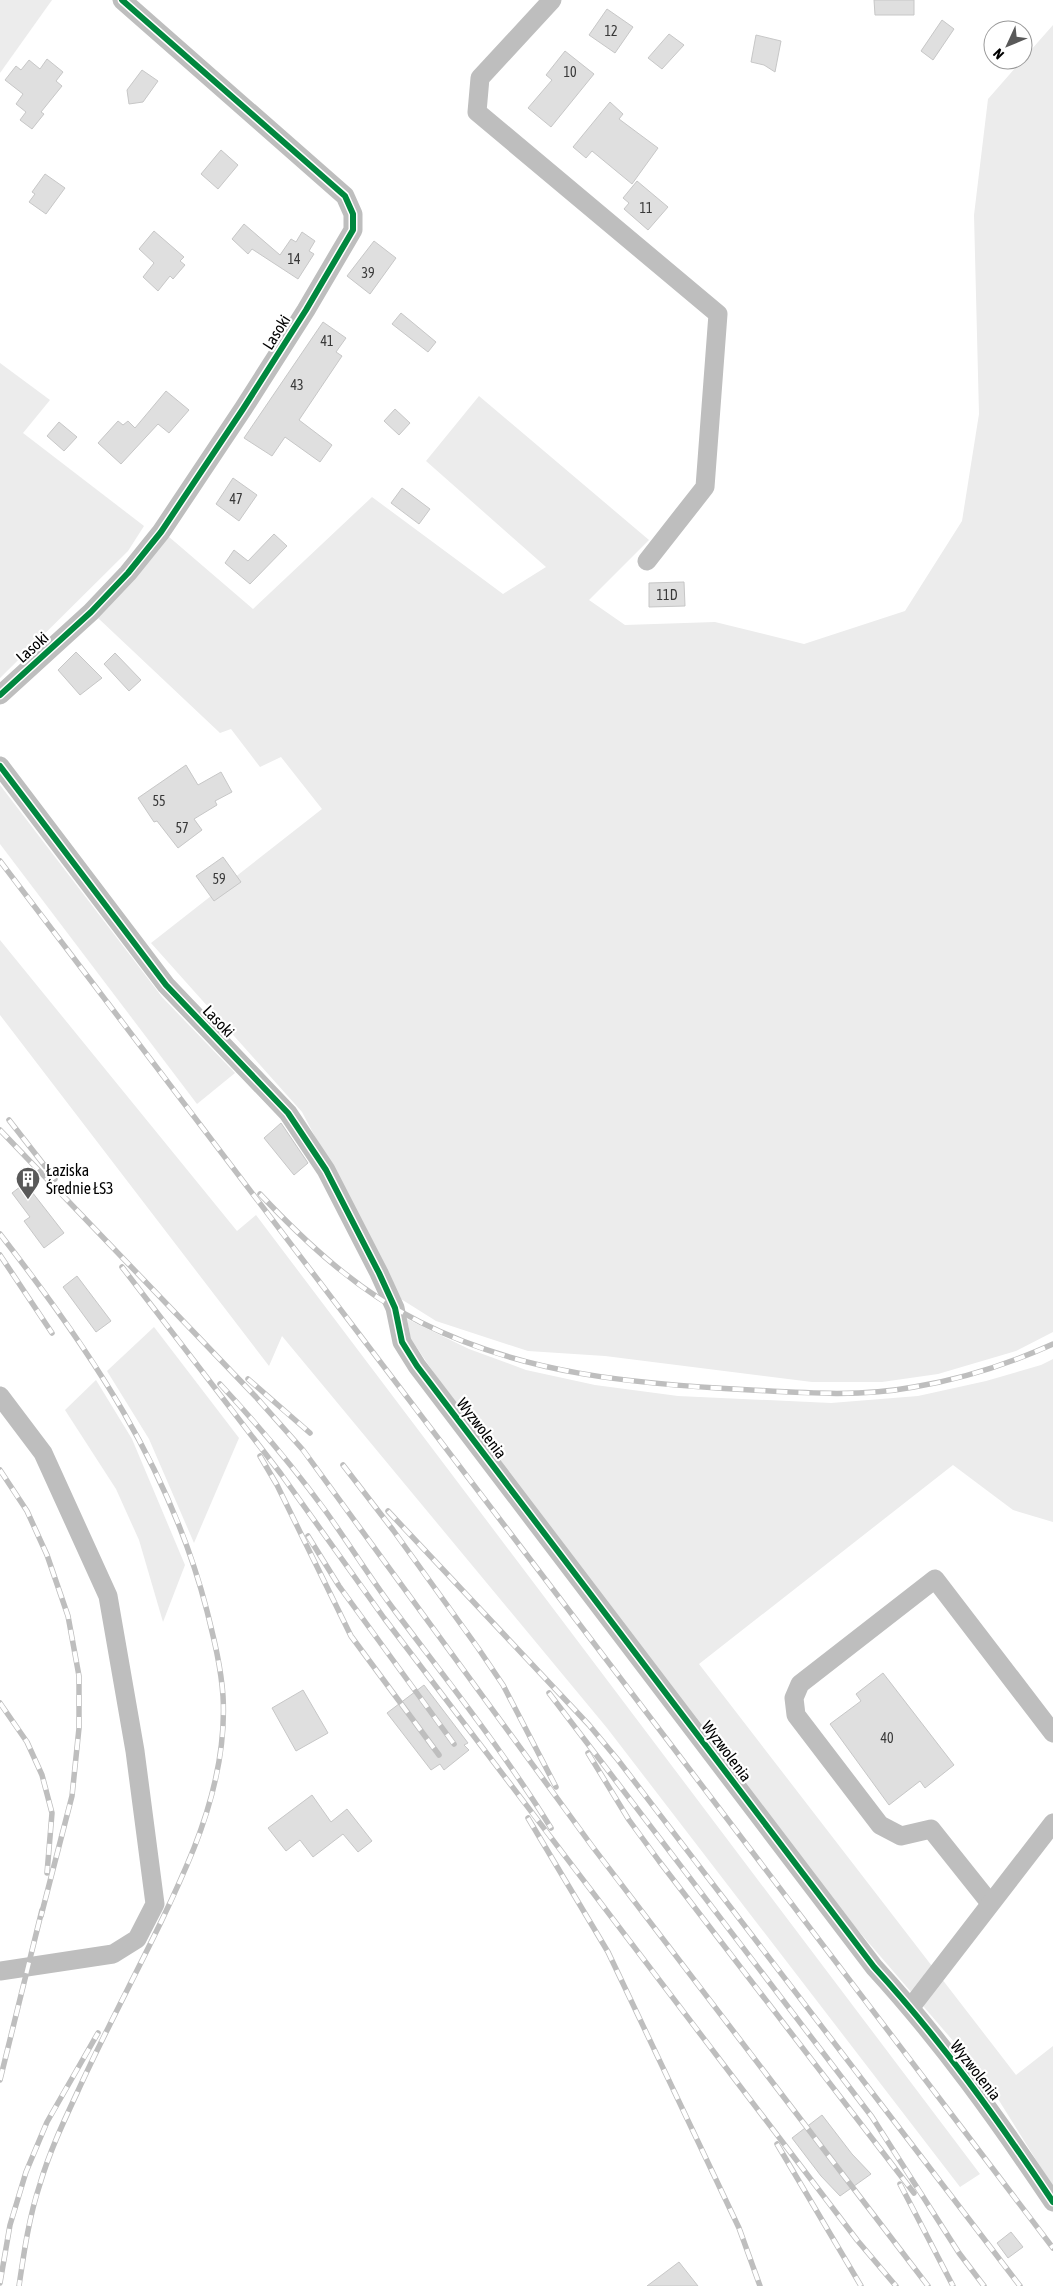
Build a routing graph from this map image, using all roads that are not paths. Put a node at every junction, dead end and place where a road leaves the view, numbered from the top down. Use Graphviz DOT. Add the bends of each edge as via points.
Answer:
graph roads {
  1 [pos="122,0"];
  2 [pos="552,0"];
  3 [pos="647,561"];
  4 [pos="0,695"];
  5 [pos="0,766"];
  6 [pos="395,1308"];
  7 [pos="0,1396"];
  8 [pos="1053,1733"];
  9 [pos="1053,1823"];
  10 [pos="990,1903"];
  11 [pos="0,1971"];
  12 [pos="911,2007"];
  13 [pos="1053,2202"];
  1 -- 4 [label="street, Lasoki" via="346,196 353,214 353,230 306,310 161,532 91,612"];
  2 -- 3 [label="street" via="480,78 477,112 718,314 705,486"];
  5 -- 6 [label="street, Lasoki" via="166,985 288,1113 326,1170"];
  6 -- 12 [label="street, Wyzwolenia" via="402,1342 417,1366 868,1959"];
  7 -- 11 [label="street" via="43,1453 108,1596 135,1751 155,1904 137,1939 113,1954"];
  8 -- 10 [label="street" via="936,1579 800,1684 794,1698 796,1715 880,1825 901,1836 931,1829"];
  9 -- 10 [label="street"];
  10 -- 12 [label="street"];
  12 -- 13 [label="street, Wyzwolenia" via="994,2115"];
}
